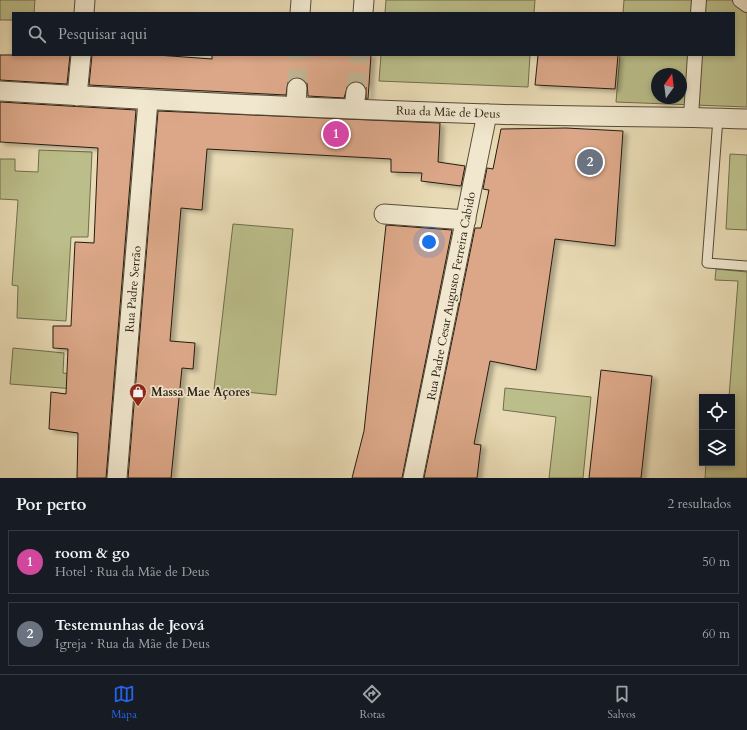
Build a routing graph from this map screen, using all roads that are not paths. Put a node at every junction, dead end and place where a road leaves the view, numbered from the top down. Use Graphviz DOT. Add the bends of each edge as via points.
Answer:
graph roads {
  1 [pos="85,0"];
  2 [pos="301,0"];
  3 [pos="364,0"];
  4 [pos="699,0"];
  5 [pos="740,0"];
  6 [pos="747,6"];
  7 [pos="84,12"];
  8 [pos="300,12"];
  9 [pos="363,12"];
  10 [pos="698,12"];
  11 [pos="81,56"];
  12 [pos="695,56"];
  13 [pos="0,91"];
  14 [pos="77,96"];
  15 [pos="148,101"];
  16 [pos="487,114"];
  17 [pos="691,116"];
  18 [pos="718,118"];
  19 [pos="747,119"];
  20 [pos="384,214"];
  21 [pos="466,220"];
  22 [pos="747,266"];
  23 [pos="117,478"];
  24 [pos="413,478"];
  1 -- 7 [label="street"];
  2 -- 8 [label="street"];
  3 -- 9 [label="street"];
  4 -- 10 [label="street"];
  5 -- 6 [label="street"];
  11 -- 14 [label="street"];
  12 -- 17 [label="street"];
  13 -- 14 [label="street, Rua da Mãe de Deus"];
  14 -- 15 [label="street, Rua da Mãe de Deus"];
  15 -- 16 [label="street, Rua da Mãe de Deus" via="296,97 355,100"];
  15 -- 23 [label="street, Rua Padre Serrão"];
  16 -- 17 [label="street, Rua da Mãe de Deus"];
  16 -- 21 [label="street, Rua Padre Cesar Augusto Ferreira Cabido"];
  17 -- 18 [label="street, Rua da Mãe de Deus"];
  18 -- 19 [label="street, Rua da Mãe de Deus"];
  18 -- 22 [label="lane" via="707,263"];
  20 -- 21 [label="street"];
  21 -- 24 [label="street, Rua Padre Cesar Augusto Ferreira Cabido"];
}
